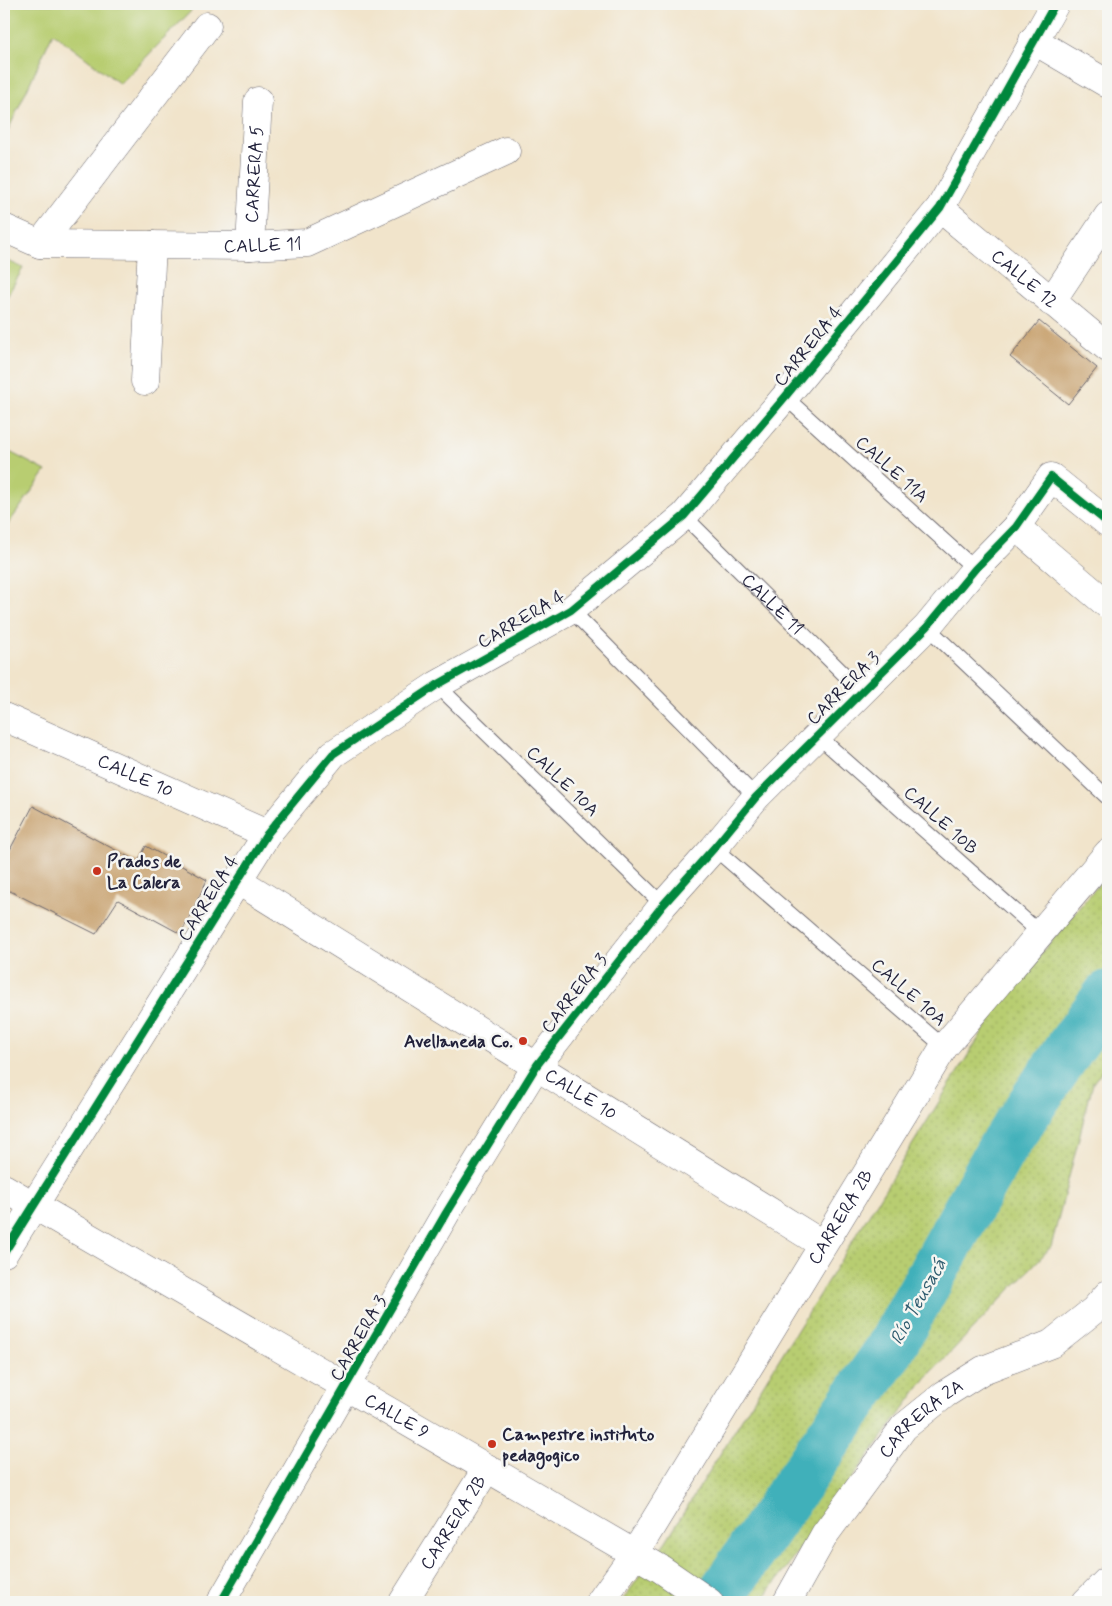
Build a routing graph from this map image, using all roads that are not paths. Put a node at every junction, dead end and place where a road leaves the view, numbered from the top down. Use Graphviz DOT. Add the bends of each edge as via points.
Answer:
graph roads {
  1 [pos="1055,4"];
  2 [pos="207,26"];
  3 [pos="1033,40"];
  4 [pos="1108,84"];
  5 [pos="258,101"];
  6 [pos="506,151"];
  7 [pos="940,208"];
  8 [pos="1108,216"];
  9 [pos="4,228"];
  10 [pos="40,244"];
  11 [pos="152,245"];
  12 [pos="250,246"];
  13 [pos="1052,302"];
  14 [pos="1108,348"];
  15 [pos="145,381"];
  16 [pos="785,398"];
  17 [pos="684,516"];
  18 [pos="1108,523"];
  19 [pos="1016,527"];
  20 [pos="975,569"];
  21 [pos="1108,605"];
  22 [pos="571,610"];
  23 [pos="926,627"];
  24 [pos="437,684"];
  25 [pos="861,691"];
  26 [pos="4,716"];
  27 [pos="817,734"];
  28 [pos="756,797"];
  29 [pos="1108,798"];
  30 [pos="267,834"];
  31 [pos="714,848"];
  32 [pos="1108,853"];
  33 [pos="237,880"];
  34 [pos="663,905"];
  35 [pos="1040,933"];
  36 [pos="944,1047"];
  37 [pos="537,1065"];
  38 [pos="4,1188"];
  39 [pos="34,1206"];
  40 [pos="822,1244"];
  41 [pos="4,1254"];
  42 [pos="1108,1294"];
  43 [pos="347,1387"];
  44 [pos="486,1468"];
  45 [pos="635,1553"];
  46 [pos="1108,1580"];
  47 [pos="222,1602"];
  48 [pos="403,1602"];
  49 [pos="600,1602"];
  50 [pos="709,1602"];
  51 [pos="787,1602"];
  52 [pos="1086,1602"];
  1 -- 3 [label="street, CARRERA 4"];
  2 -- 10 [label="street"];
  3 -- 4 [label="street"];
  3 -- 7 [label="street, CARRERA 4"];
  5 -- 12 [label="street, CARRERA 5"];
  6 -- 12 [label="street, CALLE 11" via="307,243"];
  7 -- 13 [label="street, CALLE 12"];
  7 -- 16 [label="street, CARRERA 4"];
  8 -- 13 [label="street"];
  9 -- 10 [label="street, CALLE 11"];
  10 -- 11 [label="street, CALLE 11"];
  11 -- 12 [label="street, CALLE 11"];
  11 -- 15 [label="street"];
  13 -- 14 [label="street, CALLE 12"];
  16 -- 17 [label="street, CARRERA 4"];
  16 -- 20 [label="lane, CALLE 11A"];
  17 -- 22 [label="street, CARRERA 4"];
  17 -- 25 [label="lane, CALLE 11"];
  18 -- 19 [label="street, CARRERA 3" via="1050,477"];
  19 -- 20 [label="street, CARRERA 3"];
  19 -- 21 [label="street"];
  20 -- 23 [label="street, CARRERA 3"];
  22 -- 24 [label="street, CARRERA 4"];
  22 -- 28 [label="lane"];
  23 -- 25 [label="street, CARRERA 3"];
  23 -- 29 [label="lane"];
  24 -- 30 [label="street, CARRERA 4" via="333,754"];
  24 -- 34 [label="lane, CALLE 10A"];
  25 -- 27 [label="street, CARRERA 3"];
  26 -- 30 [label="street, CALLE 10"];
  27 -- 28 [label="street, CARRERA 3"];
  27 -- 35 [label="lane, CALLE 10B"];
  28 -- 31 [label="street, CARRERA 3"];
  30 -- 33 [label="street, CARRERA 4"];
  31 -- 34 [label="street, CARRERA 3"];
  31 -- 36 [label="lane, CALLE 10A"];
  32 -- 35 [label="street, CARRERA 2B"];
  33 -- 37 [label="street, CALLE 10"];
  33 -- 39 [label="street, CARRERA 4"];
  34 -- 37 [label="street, CARRERA 3"];
  35 -- 36 [label="street, CARRERA 2B"];
  36 -- 40 [label="street, CARRERA 2B"];
  37 -- 40 [label="street, CALLE 10"];
  37 -- 43 [label="street, CARRERA 3" via="446,1213"];
  38 -- 39 [label="street, CALLE 9"];
  39 -- 41 [label="street, CARRERA 4"];
  39 -- 43 [label="street, CALLE 9"];
  40 -- 45 [label="street, CARRERA 2B"];
  42 -- 51 [label="street, CARRERA 2A" via="1094,1310 1050,1344 983,1370 945,1394 904,1427 825,1534"];
  43 -- 44 [label="street, CALLE 9"];
  43 -- 47 [label="street, CARRERA 3"];
  44 -- 45 [label="street, CALLE 9"];
  44 -- 48 [label="street, CARRERA 2B"];
  45 -- 49 [label="street, CARRERA 2B"];
  45 -- 50 [label="street, CALLE 9"];
  46 -- 52 [label="street"];
}
